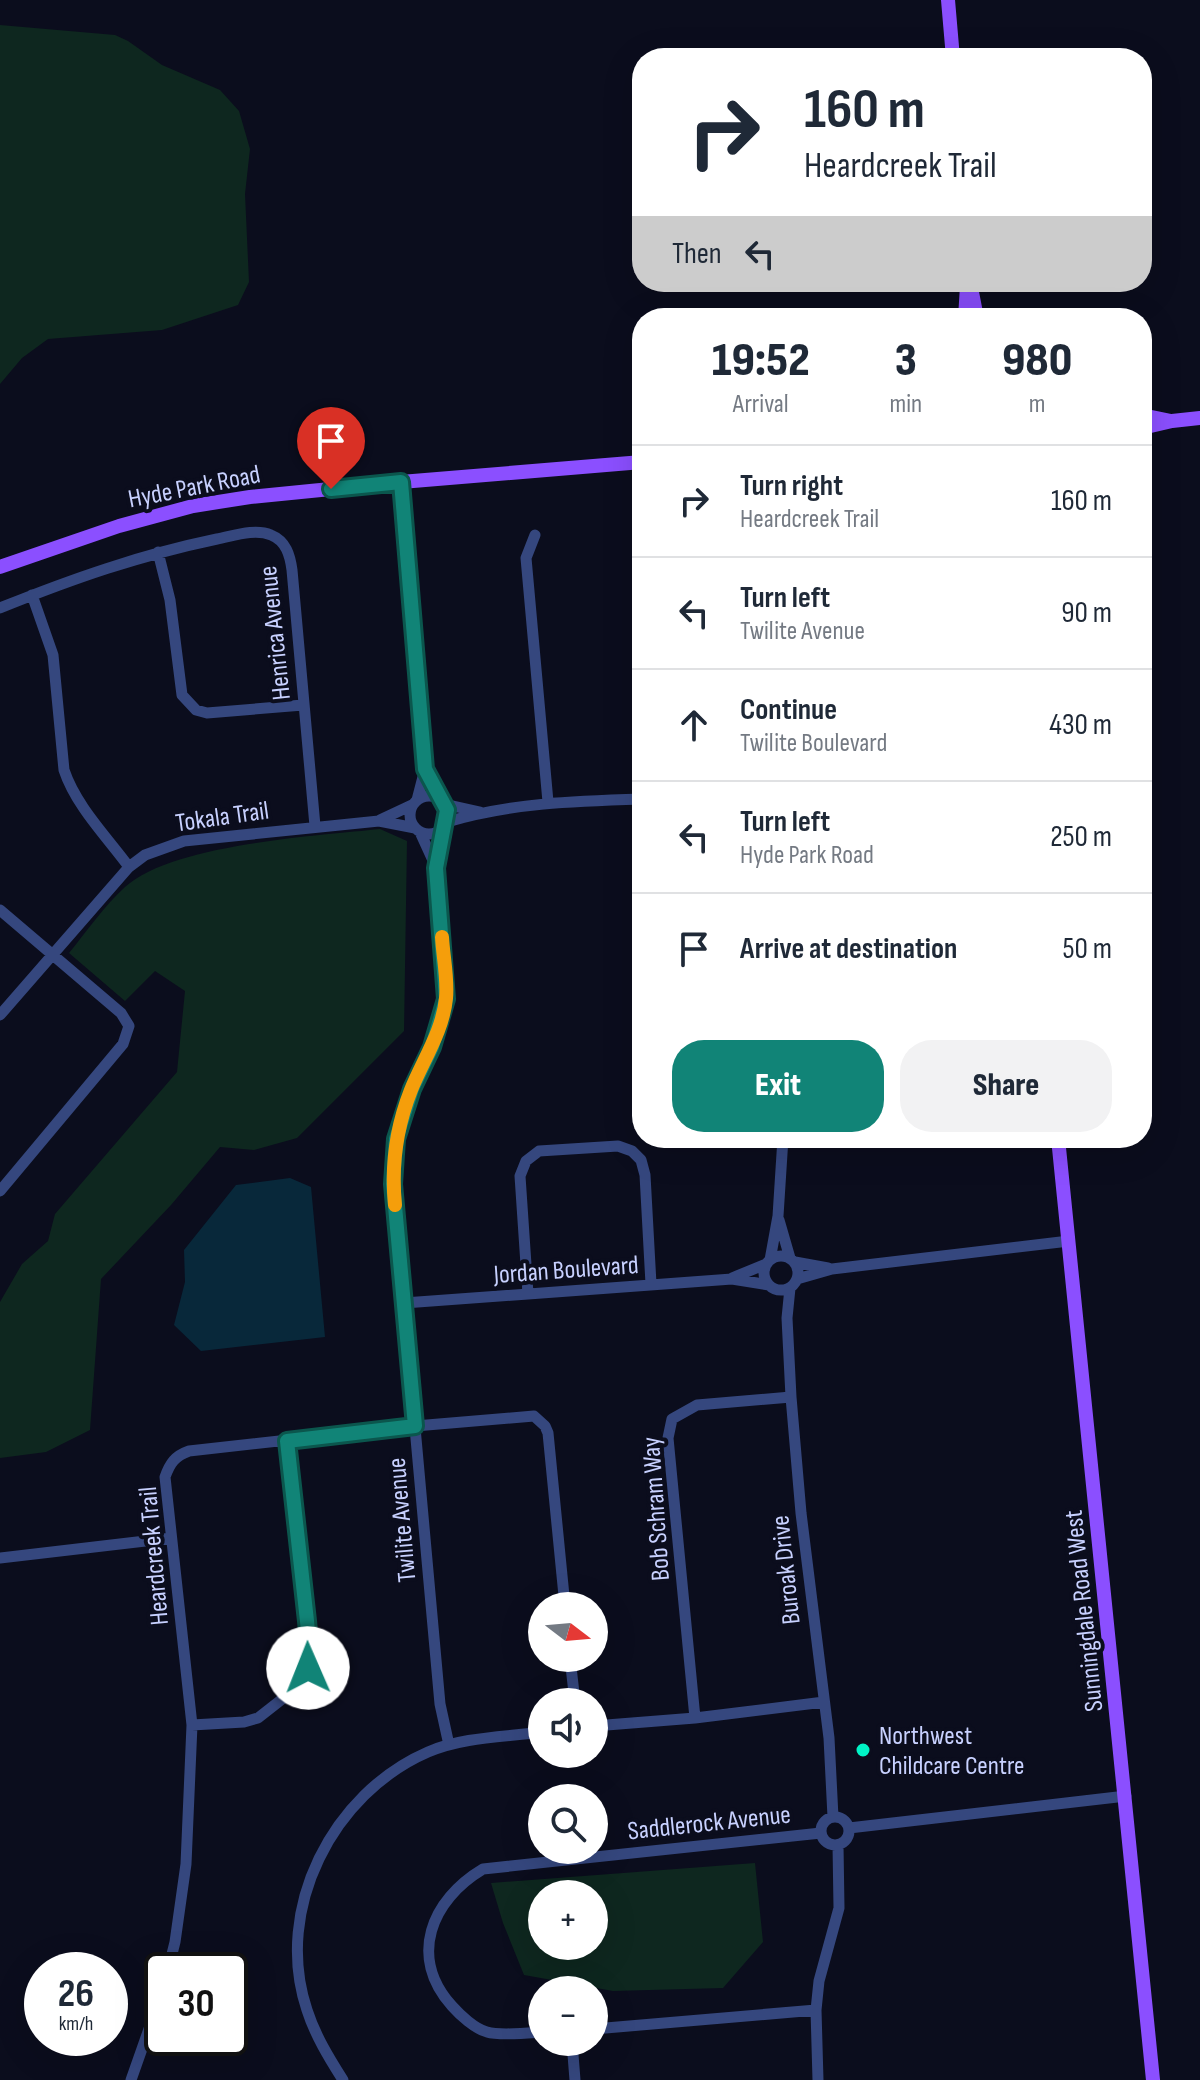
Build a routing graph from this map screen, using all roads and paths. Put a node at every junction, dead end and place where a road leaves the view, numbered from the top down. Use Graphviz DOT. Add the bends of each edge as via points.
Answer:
graph roads {
  1 [pos="948,0"];
  2 [pos="952,48"];
  3 [pos="1152,417"];
  4 [pos="1200,418"];
  5 [pos="1172,421"];
  6 [pos="1152,426"];
  7 [pos="632,463"];
  8 [pos="401,482"];
  9 [pos="535,535"];
  10 [pos="158,552"];
  11 [pos="0,567"];
  12 [pos="32,595"];
  13 [pos="0,608"];
  14 [pos="303,705"];
  15 [pos="425,769"];
  16 [pos="632,799"];
  17 [pos="442,802"];
  18 [pos="548,802"];
  19 [pos="414,803"];
  20 [pos="480,812"];
  21 [pos="379,821"];
  22 [pos="445,825"];
  23 [pos="315,826"];
  24 [pos="418,830"];
  25 [pos="129,867"];
  26 [pos="436,868"];
  27 [pos="0,910"];
  28 [pos="54,953"];
  29 [pos="0,1015"];
  30 [pos="782,1148"];
  31 [pos="1059,1148"];
  32 [pos="0,1191"];
  33 [pos="778,1216"];
  34 [pos="1069,1241"];
  35 [pos="793,1260"];
  36 [pos="768,1262"];
  37 [pos="832,1269"];
  38 [pos="732,1279"];
  39 [pos="794,1283"];
  40 [pos="651,1284"];
  41 [pos="773,1287"];
  42 [pos="528,1294"];
  43 [pos="404,1303"];
  44 [pos="787,1318"];
  45 [pos="791,1397"];
  46 [pos="415,1426"];
  47 [pos="287,1441"];
  48 [pos="171,1538"];
  49 [pos="0,1558"];
  50 [pos="563,1592"];
  51 [pos="824,1702"];
  52 [pos="695,1718"];
  53 [pos="192,1725"];
  54 [pos="608,1725"];
  55 [pos="528,1734"];
  56 [pos="449,1745"];
  57 [pos="1126,1796"];
  58 [pos="833,1817"];
  59 [pos="849,1828"];
  60 [pos="821,1833"];
  61 [pos="838,1845"];
  62 [pos="172,1952"];
  63 [pos="816,2010"];
  64 [pos="608,2028"];
  65 [pos="528,2032"];
  66 [pos="144,2048"];
  67 [pos="573,2056"];
  68 [pos="134,2079"];
  69 [pos="343,2080"];
  70 [pos="575,2080"];
  71 [pos="818,2080"];
  72 [pos="1153,2080"];
  1 -- 2 [label="main road"];
  3 -- 5 [label="main road"];
  4 -- 5 [label="main road"];
  5 -- 6 [label="main road"];
  7 -- 8 [label="main road, Hyde Park Road"];
  8 -- 11 [label="main road, Hyde Park Road" via="250,497 164,512"];
  8 -- 15 [label="street"];
  9 -- 18 [label="street" via="526,558"];
  10 -- 12 [label="street, Henrica Avenue"];
  10 -- 14 [label="street" via="170,600 179,685 188,704 207,713"];
  10 -- 14 [label="street, Henrica Avenue" via="248,533 279,540 290,556"];
  12 -- 13 [label="street, Henrica Avenue"];
  12 -- 25 [label="street" via="53,655 68,782"];
  14 -- 23 [label="street, Henrica Avenue"];
  15 -- 17 [label="street"];
  15 -- 19 [label="street"];
  16 -- 18 [label="street"];
  17 -- 19 [label="street" via="428,796"];
  17 -- 20 [label="street"];
  17 -- 22 [label="street"];
  18 -- 20 [label="street"];
  19 -- 21 [label="street, Tokala Trail"];
  19 -- 24 [label="street" via="410,817"];
  20 -- 22 [label="street"];
  21 -- 23 [label="street, Tokala Trail"];
  21 -- 24 [label="street, Tokala Trail"];
  22 -- 24 [label="street" via="432,834"];
  22 -- 26 [label="street, Twilite Avenue"];
  23 -- 25 [label="street, Tokala Trail" via="184,841 145,855"];
  24 -- 26 [label="street, Twilite Avenue"];
  25 -- 28 [label="street, Tokala Trail"];
  26 -- 43 [label="street, Twilite Avenue" via="446,999 396,1139 393,1184"];
  27 -- 28 [label="street"];
  28 -- 29 [label="street, Tokala Trail"];
  28 -- 32 [label="street" via="126,1018 128,1032"];
  30 -- 33 [label="street"];
  31 -- 34 [label="main road, Sunningdale Road West"];
  33 -- 35 [label="street"];
  33 -- 36 [label="street"];
  34 -- 37 [label="street"];
  34 -- 57 [label="main road, Sunningdale Road West"];
  35 -- 36 [label="street" via="780,1256"];
  35 -- 37 [label="street"];
  35 -- 39 [label="street"];
  36 -- 38 [label="street, Jordan Boulevard"];
  36 -- 41 [label="street" via="764,1275"];
  37 -- 39 [label="street"];
  38 -- 40 [label="street, Jordan Boulevard"];
  38 -- 41 [label="street, Jordan Boulevard"];
  39 -- 41 [label="street"];
  39 -- 44 [label="street, Buroak Drive"];
  40 -- 42 [label="street, Jordan Boulevard"];
  40 -- 42 [label="street" via="641,1160 618,1146 539,1151 526,1161 520,1176"];
  41 -- 44 [label="street, Buroak Drive"];
  42 -- 43 [label="street, Jordan Boulevard"];
  43 -- 46 [label="street, Twilite Avenue"];
  44 -- 45 [label="street, Buroak Drive"];
  45 -- 51 [label="street, Buroak Drive"];
  45 -- 52 [label="street, Bob Schram Way" via="697,1405 672,1419 668,1438"];
  46 -- 47 [label="street, Heardcreek Trail"];
  46 -- 50 [label="street, Heardcreek Trail" via="525,1415 545,1426"];
  46 -- 56 [label="street, Twilite Avenue" via="440,1704"];
  47 -- 48 [label="street, Heardcreek Trail" via="179,1455 165,1477"];
  47 -- 53 [label="street" via="308,1668 295,1689 258,1718"];
  48 -- 49 [label="street"];
  48 -- 53 [label="street, Heardcreek Trail"];
  51 -- 52 [label="street"];
  51 -- 58 [label="street, Buroak Drive"];
  52 -- 54 [label="street"];
  53 -- 62 [label="street, Heardcreek Trail" via="186,1864"];
  55 -- 56 [label="street"];
  56 -- 69 [label="street" via="402,1765 356,1803 322,1850 310,1880 302,1907 300,1979 317,2034"];
  57 -- 59 [label="street"];
  57 -- 72 [label="main road, Sunningdale Road West"];
  58 -- 59 [label="street"];
  58 -- 60 [label="street"];
  59 -- 61 [label="street"];
  60 -- 61 [label="street" via="826,1842"];
  60 -- 65 [label="street, Saddlerock Avenue" via="483,1869 462,1882 430,1929 430,1966 439,1992 486,2032"];
  61 -- 63 [label="street" via="839,1908"];
  63 -- 64 [label="street"];
  63 -- 71 [label="street"];
  66 -- 68 [label="street"];
  67 -- 70 [label="street"];
}
